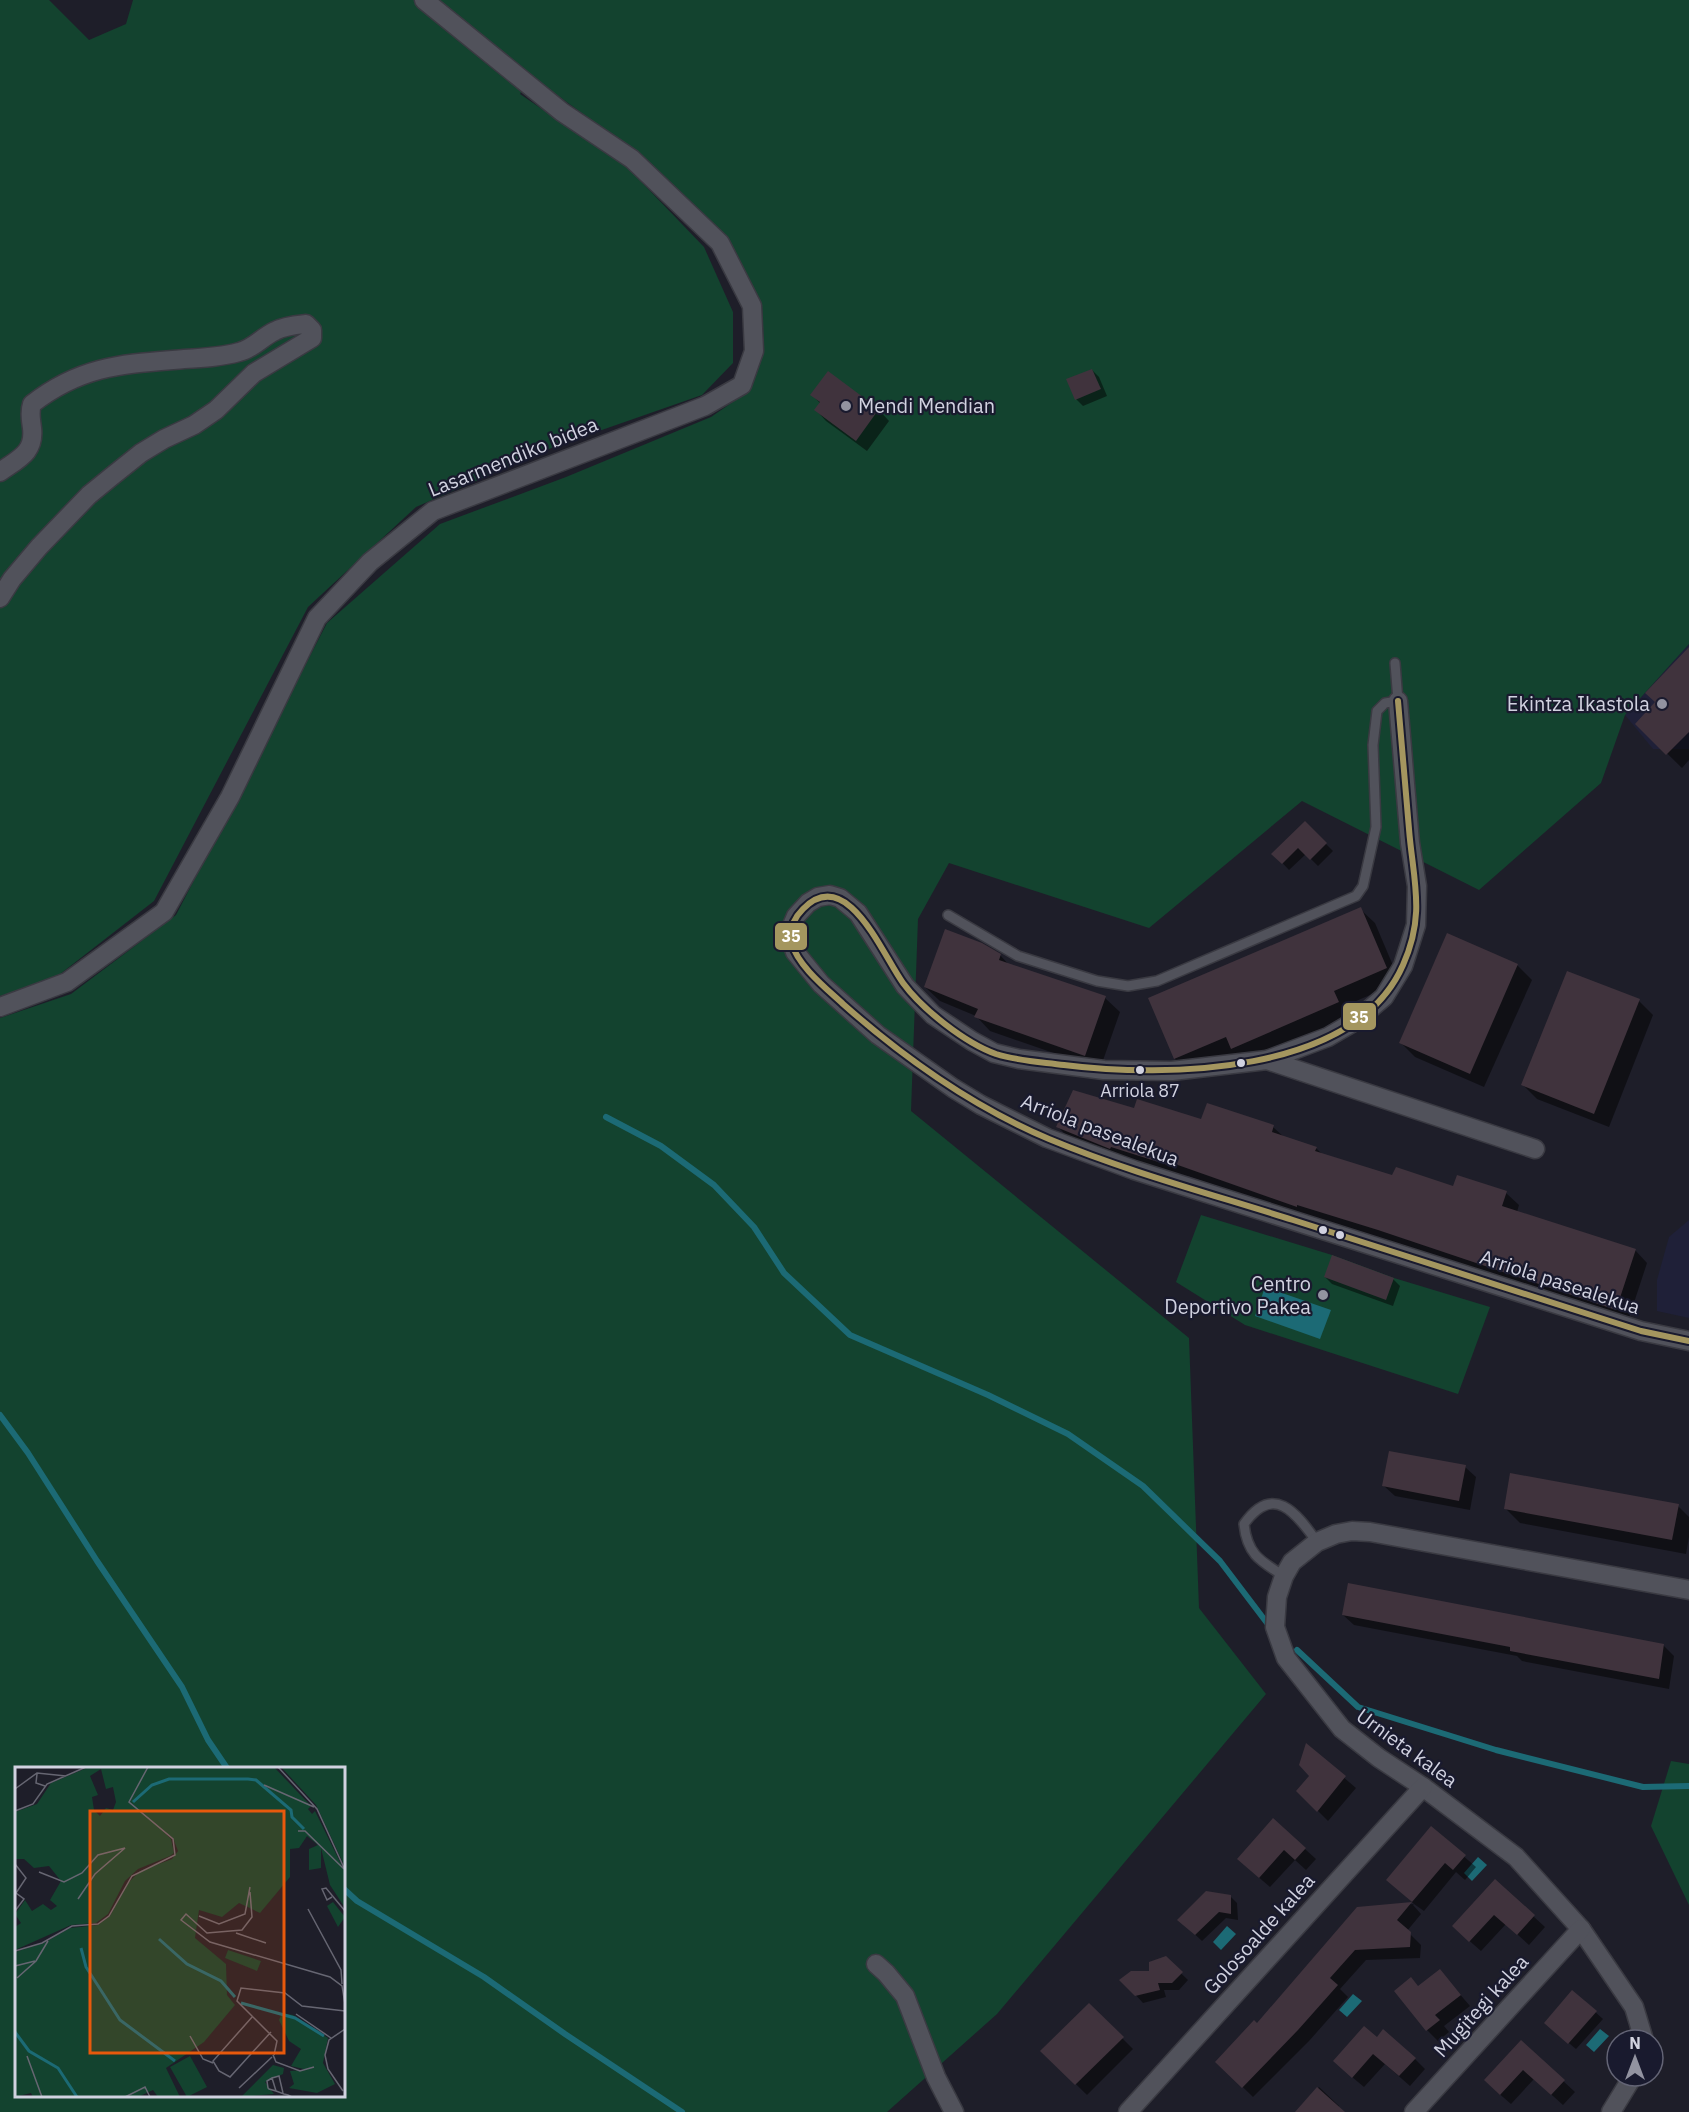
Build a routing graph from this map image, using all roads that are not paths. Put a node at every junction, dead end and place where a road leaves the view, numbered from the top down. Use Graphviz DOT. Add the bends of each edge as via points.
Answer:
graph roads {
  1 [pos="424,0"];
  2 [pos="0,472"];
  3 [pos="0,598"];
  4 [pos="1395,663"];
  5 [pos="1398,701"];
  6 [pos="948,915"];
  7 [pos="0,1006"];
  8 [pos="1267,1060"];
  9 [pos="1535,1149"];
  10 [pos="1689,1341"];
  11 [pos="1317,1542"];
  12 [pos="1284,1576"];
  13 [pos="1689,1590"];
  14 [pos="1423,1787"];
  15 [pos="1581,1929"];
  16 [pos="876,1964"];
  17 [pos="1640,2028"];
  18 [pos="1626,2088"];
  19 [pos="954,2112"];
  20 [pos="1128,2112"];
  21 [pos="1414,2112"];
  22 [pos="1611,2112"];
  1 -- 7 [label="street, Lasarmendiko bidea" via="562,112 632,159 720,243 752,306 754,351 742,385 705,406 433,511 370,562 317,618 230,797 164,912 67,982"];
  2 -- 3 [label="street" via="30,448 32,404 70,380 96,369 243,352 275,330 291,325 306,324 312,330 312,338 254,373 216,410 141,453 96,489 39,547"];
  4 -- 5 [label="lane"];
  5 -- 6 [label="lane" via="1385,703 1377,711 1373,745 1376,827 1363,886 1356,896 1157,981 1128,986 1097,981 1018,956"];
  5 -- 8 [label="street, Arriola pasealekua" via="1417,886 1416,924 1403,966 1384,997 1357,1020 1328,1037"];
  8 -- 9 [label="street, Arriola pasealekua"];
  8 -- 10 [label="street, Arriola pasealekua" via="1138,1072 1072,1067 994,1053 933,1016 918,1001 865,921 849,904 830,895 818,897 801,909 791,928 795,952 804,965 878,1035 953,1088 1047,1138 1134,1170 1560,1306"];
  11 -- 12 [label="street, Urnieta kalea" via="1292,1562"];
  11 -- 12 [label="lane" via="1293,1511 1278,1503 1253,1510 1244,1524 1245,1540 1256,1556"];
  11 -- 13 [label="street, Urnieta kalea" via="1336,1534 1370,1532"];
  12 -- 14 [label="street, Urnieta kalea" via="1277,1597 1275,1627 1286,1658 1342,1729"];
  14 -- 15 [label="street, Urnieta kalea" via="1516,1857"];
  14 -- 20 [label="street, Golosoalde kalea"];
  15 -- 17 [label="street, Urnieta kalea" via="1634,2007"];
  15 -- 21 [label="street, Mugitegi kalea"];
  16 -- 19 [label="street" via="905,1996 936,2078"];
  18 -- 22 [label="street"];
}
